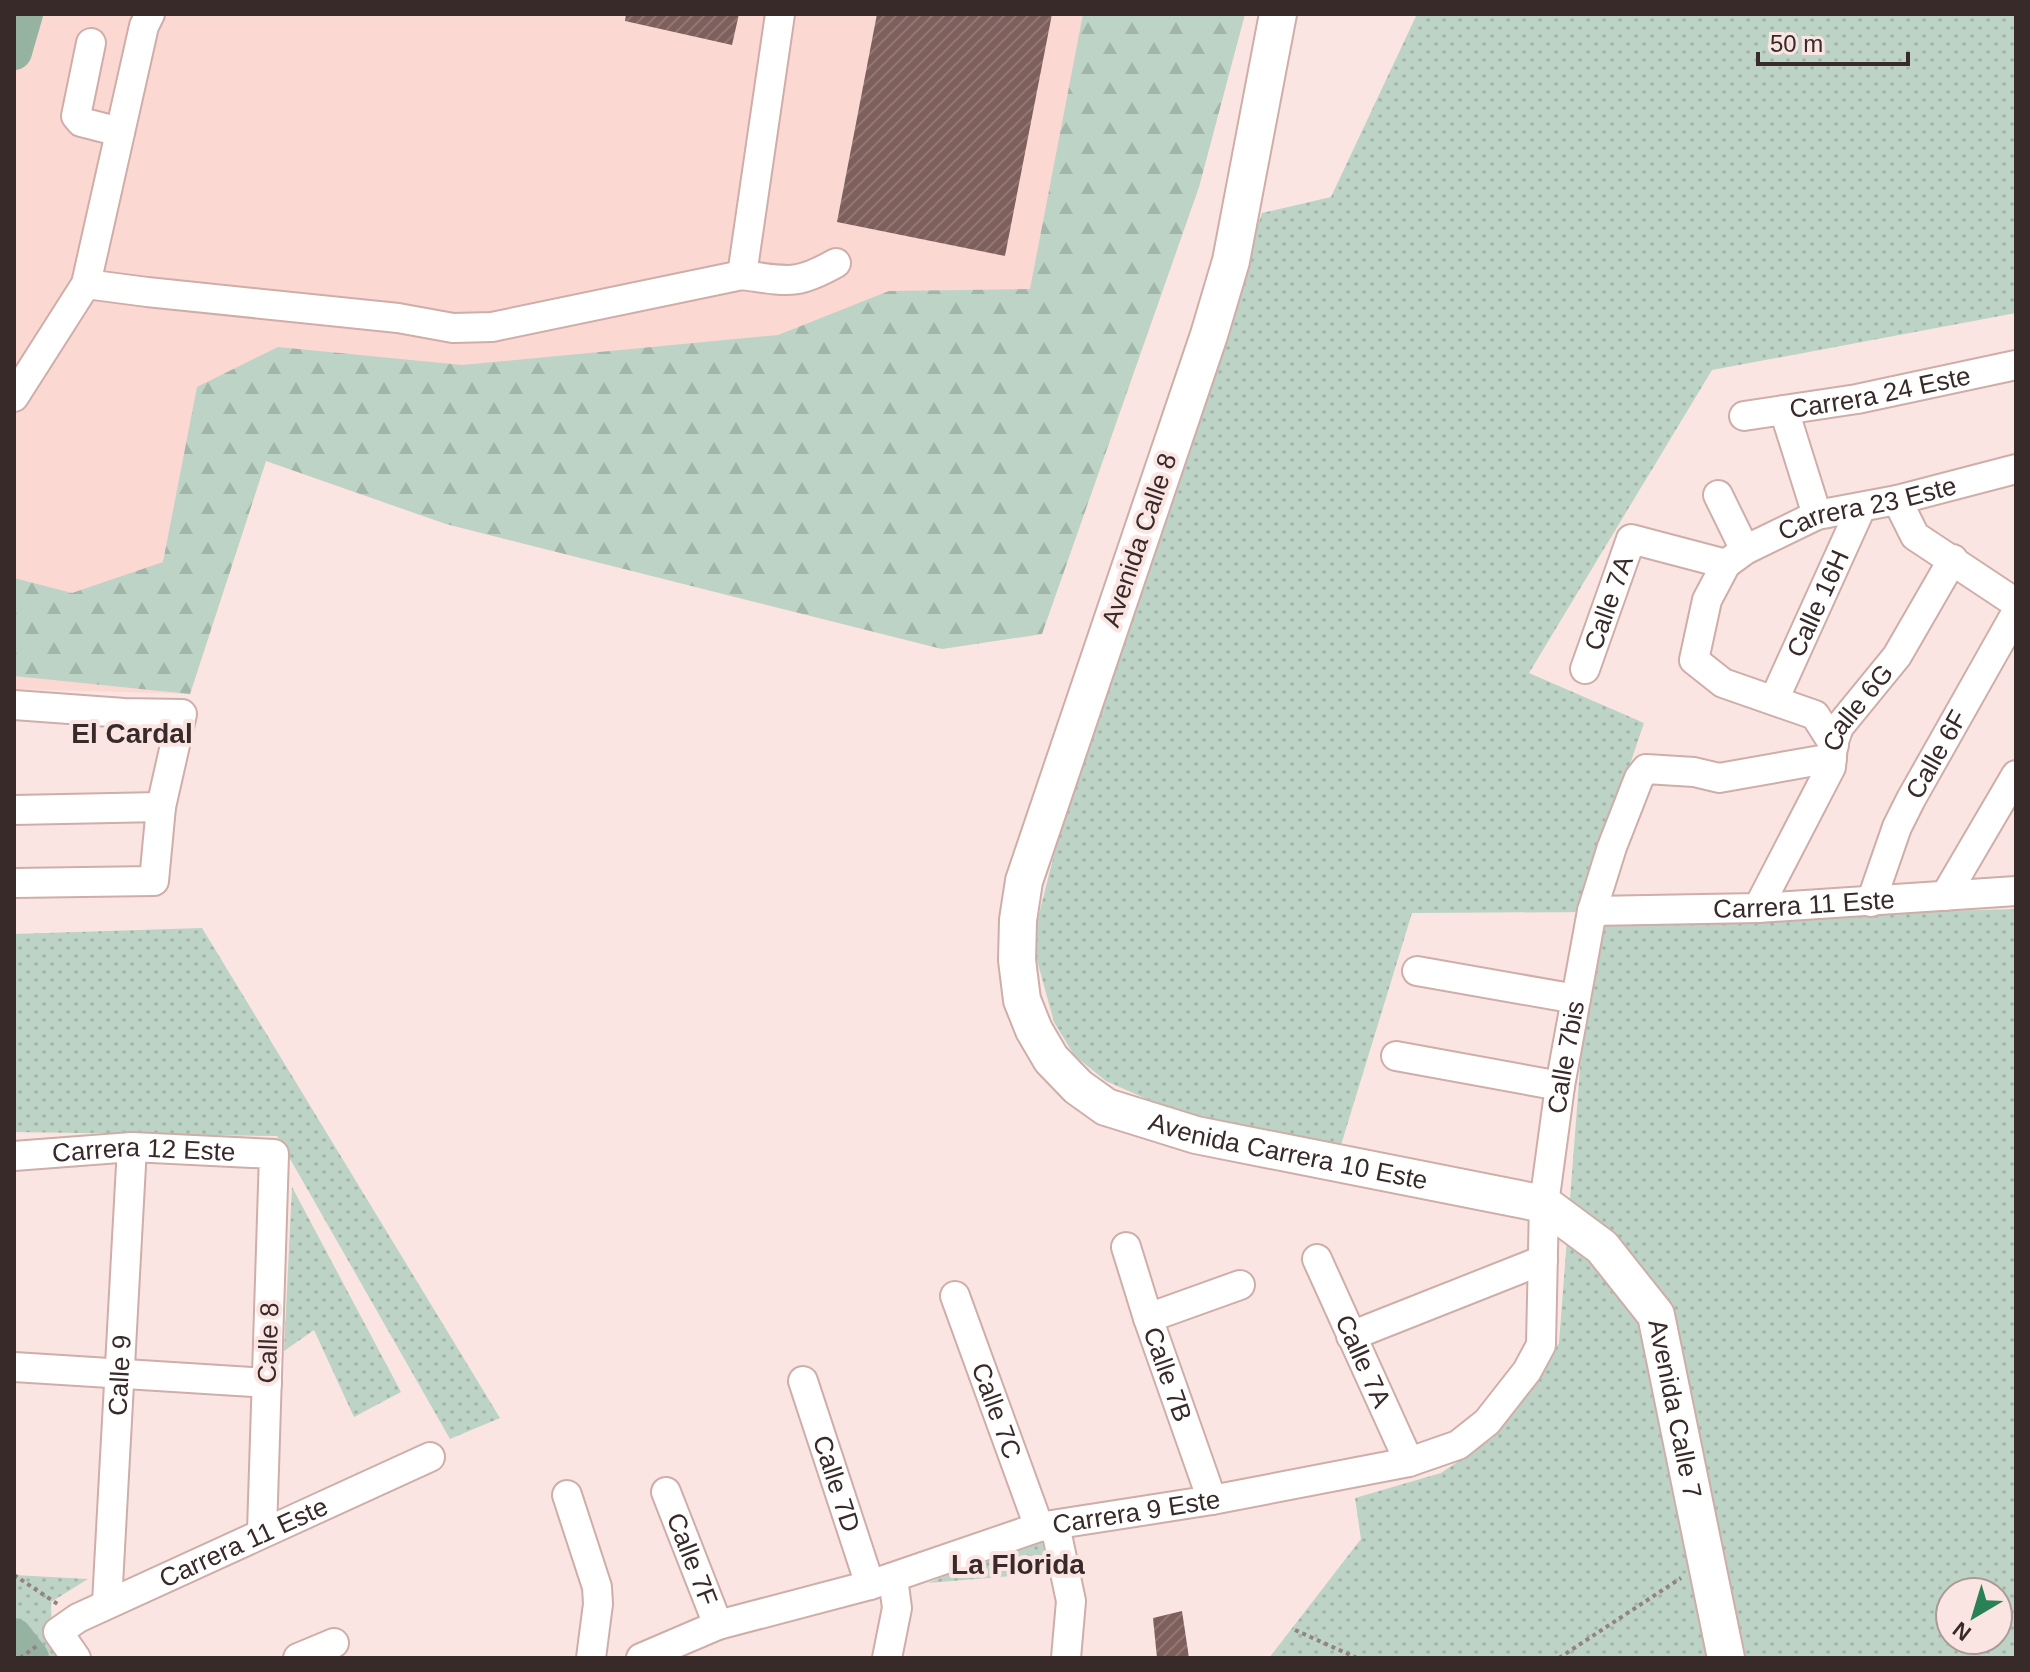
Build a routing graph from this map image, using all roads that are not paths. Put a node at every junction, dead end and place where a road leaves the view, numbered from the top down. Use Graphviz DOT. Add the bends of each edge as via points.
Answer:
graph roads {
  1 [pos="150,14"];
  2 [pos="780,14"];
  3 [pos="1278,14"];
  4 [pos="91,43"];
  5 [pos="120,132"];
  6 [pos="836,263"];
  7 [pos="742,275"];
  8 [pos="86,284"];
  9 [pos="2016,365"];
  10 [pos="14,397"];
  11 [pos="1784,410"];
  12 [pos="1744,416"];
  13 [pos="2016,469"];
  14 [pos="1718,495"];
  15 [pos="1897,500"];
  16 [pos="1861,508"];
  17 [pos="1817,515"];
  18 [pos="1736,557"];
  19 [pos="1953,559"];
  20 [pos="2016,575"];
  21 [pos="1988,586"];
  22 [pos="2016,603"];
  23 [pos="2016,613"];
  24 [pos="1585,669"];
  25 [pos="1774,700"];
  26 [pos="14,705"];
  27 [pos="1833,752"];
  28 [pos="2016,775"];
  29 [pos="161,807"];
  30 [pos="14,810"];
  31 [pos="14,883"];
  32 [pos="2016,891"];
  33 [pos="1945,896"];
  34 [pos="1871,902"];
  35 [pos="1758,908"];
  36 [pos="1592,911"];
  37 [pos="1417,971"];
  38 [pos="1576,999"];
  39 [pos="1396,1056"];
  40 [pos="1051,1059"];
  41 [pos="1560,1086"];
  42 [pos="132,1147"];
  43 [pos="274,1154"];
  44 [pos="14,1156"];
  45 [pos="1544,1204"];
  46 [pos="1126,1247"];
  47 [pos="1317,1259"];
  48 [pos="1543,1260"];
  49 [pos="1240,1285"];
  50 [pos="955,1296"];
  51 [pos="1148,1318"];
  52 [pos="1351,1336"];
  53 [pos="14,1367"];
  54 [pos="120,1374"];
  55 [pos="803,1381"];
  56 [pos="267,1383"];
  57 [pos="430,1457"];
  58 [pos="1409,1462"];
  59 [pos="666,1492"];
  60 [pos="567,1495"];
  61 [pos="1212,1500"];
  62 [pos="1047,1526"];
  63 [pos="262,1532"];
  64 [pos="882,1581"];
  65 [pos="107,1603"];
  66 [pos="718,1625"];
  67 [pos="334,1643"];
  68 [pos="76,1658"];
  69 [pos="298,1658"];
  70 [pos="591,1658"];
  71 [pos="641,1658"];
  72 [pos="887,1658"];
  73 [pos="1066,1658"];
  74 [pos="1726,1658"];
  1 -- 5 [label="street"];
  2 -- 7 [label="street"];
  3 -- 40 [label="main road, Avenida Calle 8" via="1231,261 1024,881 1017,960 1022,1000"];
  4 -- 5 [label="street" via="76,116"];
  5 -- 8 [label="street"];
  6 -- 7 [label="street" via="809,278 789,281"];
  7 -- 8 [label="street" via="492,327 453,328"];
  8 -- 10 [label="street"];
  9 -- 11 [label="street, Carrera 24 Este"];
  11 -- 12 [label="street, Carrera 24 Este"];
  11 -- 17 [label="street"];
  13 -- 15 [label="street, Carrera 23 Este"];
  14 -- 18 [label="street"];
  15 -- 16 [label="street, Carrera 23 Este"];
  15 -- 19 [label="street" via="1915,536"];
  16 -- 17 [label="street, Carrera 23 Este"];
  16 -- 25 [label="street, Calle 16H"];
  17 -- 18 [label="street, Carrera 23 Este"];
  18 -- 24 [label="street, Calle 7A" via="1631,539"];
  18 -- 25 [label="street" via="1707,600 1694,660 1723,683"];
  19 -- 21 [label="street"];
  19 -- 27 [label="street, Calle 6G" via="1897,656 1839,727"];
  20 -- 21 [label="street"];
  21 -- 22 [label="street"];
  23 -- 34 [label="street, Calle 6F" via="1911,799"];
  25 -- 27 [label="street" via="1815,715"];
  26 -- 29 [label="street" via="182,714"];
  27 -- 35 [label="street, Calle 6G" via="1831,767"];
  27 -- 36 [label="street, Calle 7bis" via="1719,778 1646,769 1612,847"];
  28 -- 33 [label="street"];
  29 -- 30 [label="street"];
  29 -- 31 [label="street" via="154,881"];
  32 -- 33 [label="street, Carrera 11 Este"];
  33 -- 34 [label="street, Carrera 11 Este"];
  34 -- 35 [label="street, Carrera 11 Este"];
  35 -- 36 [label="street, Carrera 11 Este"];
  36 -- 38 [label="street, Calle 7bis"];
  37 -- 38 [label="street"];
  38 -- 41 [label="street, Calle 7bis"];
  39 -- 41 [label="street"];
  40 -- 45 [label="main road, Avenida Carrera 10 Este" via="1106,1107 1196,1135"];
  41 -- 45 [label="street, Calle 7bis"];
  42 -- 43 [label="street, Carrera 12 Este"];
  42 -- 44 [label="street, Carrera 12 Este"];
  42 -- 54 [label="street, Calle 9"];
  43 -- 56 [label="street, Calle 8"];
  45 -- 48 [label="street"];
  45 -- 74 [label="main road, Avenida Calle 7" via="1602,1247 1656,1315"];
  46 -- 51 [label="street, Calle 7B"];
  47 -- 52 [label="street, Calle 7A"];
  48 -- 52 [label="street"];
  48 -- 58 [label="street, Carrera 9 Este" via="1541,1345 1527,1371 1487,1422 1458,1445"];
  49 -- 51 [label="street"];
  50 -- 62 [label="street, Calle 7C"];
  51 -- 61 [label="street, Calle 7B"];
  52 -- 58 [label="street, Calle 7A"];
  53 -- 54 [label="street"];
  54 -- 56 [label="street"];
  54 -- 65 [label="street, Calle 9"];
  55 -- 64 [label="street, Calle 7D"];
  56 -- 63 [label="street, Calle 8"];
  57 -- 63 [label="street, Carrera 11 Este"];
  58 -- 61 [label="street, Carrera 9 Este"];
  59 -- 66 [label="street, Calle 7F"];
  60 -- 70 [label="street" via="597,1587"];
  61 -- 62 [label="street, Carrera 9 Este"];
  62 -- 64 [label="street, Carrera 9 Este"];
  62 -- 73 [label="street, Calle 7C" via="1071,1601"];
  63 -- 65 [label="street, Carrera 11 Este"];
  64 -- 66 [label="street, Carrera 9 Este"];
  64 -- 72 [label="street, Calle 7D" via="897,1608"];
  65 -- 68 [label="street, Carrera 11 Este" via="61,1629"];
  66 -- 71 [label="street, Carrera 9 Este"];
  67 -- 69 [label="street"];
}
